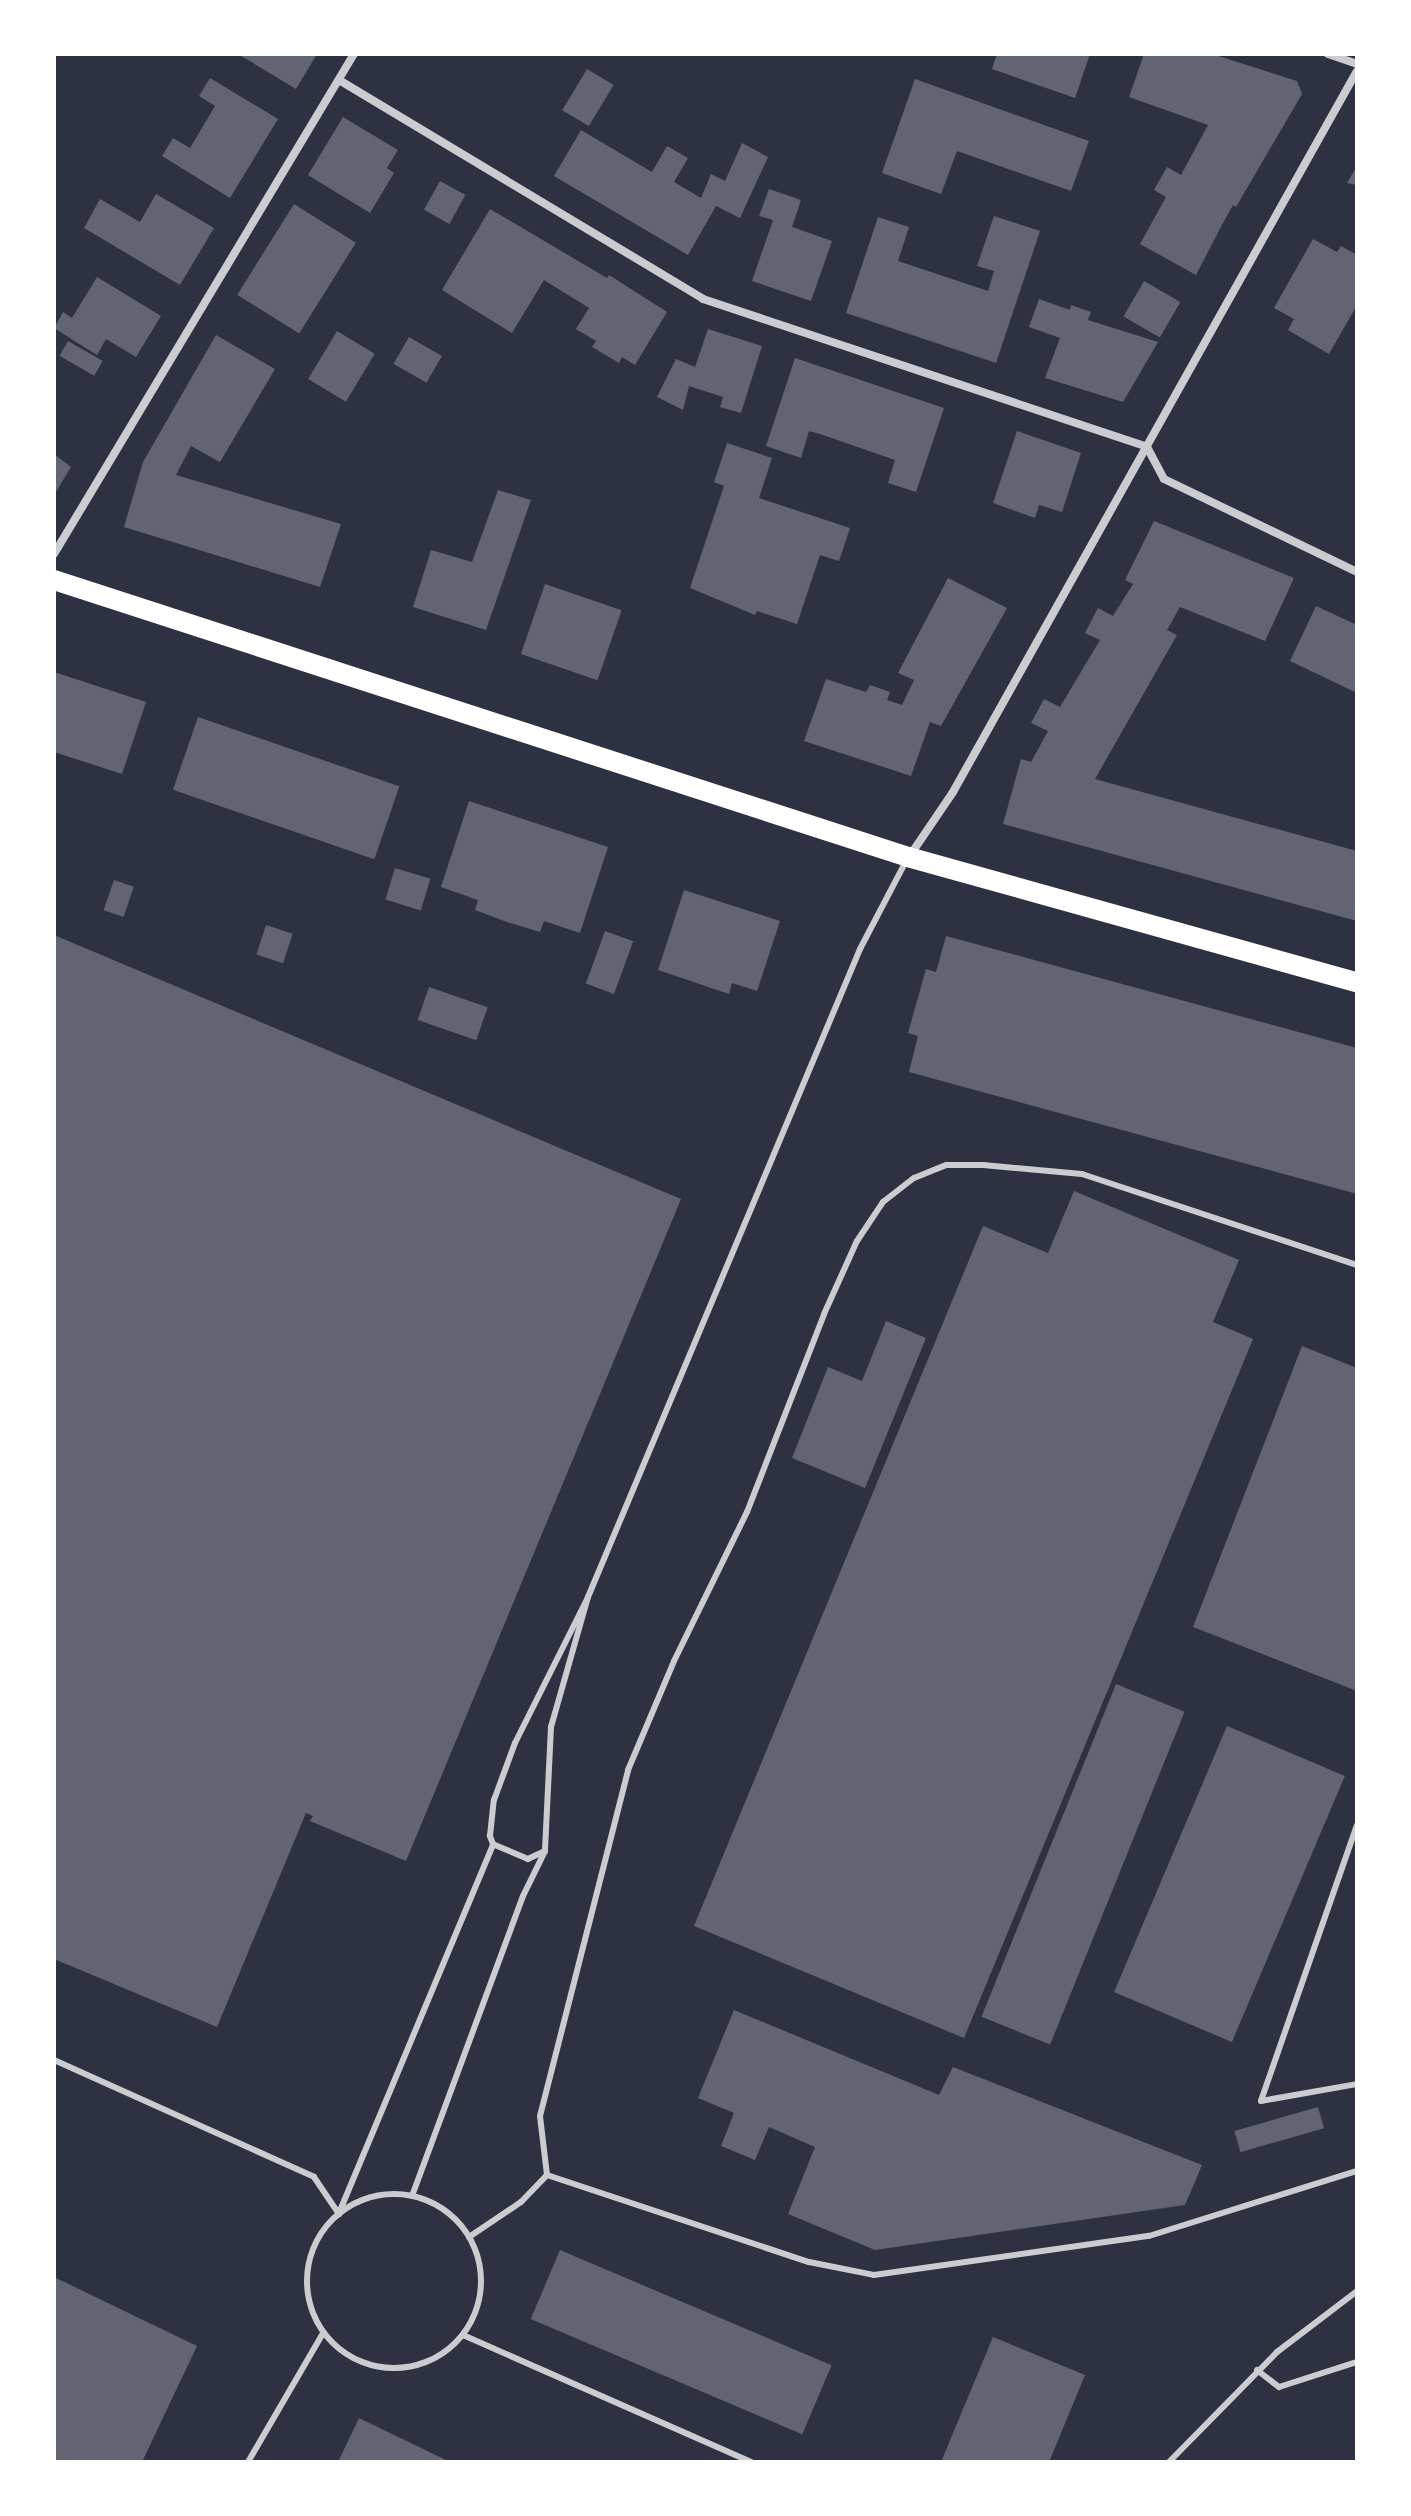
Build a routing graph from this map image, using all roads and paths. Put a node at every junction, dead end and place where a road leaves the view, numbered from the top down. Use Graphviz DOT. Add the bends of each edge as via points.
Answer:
graph roads {
  1 [pos="354,54"];
  2 [pos="1328,54"];
  3 [pos="1357,64"];
  4 [pos="1357,71"];
  5 [pos="339,80"];
  6 [pos="1147,447"];
  7 [pos="54,554"];
  8 [pos="1357,572"];
  9 [pos="54,580"];
  10 [pos="908,857"];
  11 [pos="1357,982"];
  12 [pos="1357,1265"];
  13 [pos="588,1597"];
  14 [pos="1357,1825"];
  15 [pos="493,1844"];
  16 [pos="545,1851"];
  17 [pos="54,2060"];
  18 [pos="1357,2084"];
  19 [pos="1357,2171"];
  20 [pos="547,2175"];
  21 [pos="412,2196"];
  22 [pos="339,2214"];
  23 [pos="469,2237"];
  24 [pos="1357,2291"];
  25 [pos="323,2333"];
  26 [pos="463,2335"];
  27 [pos="1357,2362"];
  28 [pos="1257,2370"];
  29 [pos="248,2462"];
  30 [pos="751,2462"];
  31 [pos="1169,2462"];
  1 -- 5 [label="street"];
  2 -- 3 [label="street"];
  4 -- 6 [label="street"];
  5 -- 6 [label="street" via="703,299"];
  5 -- 7 [label="street"];
  6 -- 8 [label="street" via="1164,479"];
  6 -- 10 [label="street" via="953,792"];
  9 -- 10 [label="main road"];
  10 -- 11 [label="main road"];
  10 -- 13 [label="lane" via="860,949"];
  12 -- 20 [label="lane" via="1082,1174 947,1165 914,1178 883,1202 857,1241 829,1302 747,1512 628,1770 540,2116"];
  13 -- 15 [label="lane" via="515,1743 494,1800"];
  13 -- 16 [label="lane" via="551,1727"];
  14 -- 18 [label="lane" via="1261,2101"];
  15 -- 16 [label="lane" via="528,1859"];
  15 -- 22 [label="lane"];
  16 -- 21 [label="lane" via="523,1896"];
  17 -- 22 [label="lane" via="314,2177"];
  19 -- 20 [label="lane" via="1149,2236 874,2275 809,2262"];
  20 -- 23 [label="lane" via="521,2202"];
  21 -- 22 [label="lane" via="373,2197"];
  21 -- 23 [label="lane" via="454,2219"];
  22 -- 25 [label="lane" via="313,2249 307,2270 307,2292"];
  23 -- 26 [label="lane" via="481,2287 476,2312"];
  24 -- 28 [label="lane"];
  25 -- 26 [label="lane" via="343,2352 393,2369 420,2365"];
  25 -- 29 [label="lane"];
  26 -- 30 [label="lane"];
  27 -- 28 [label="lane" via="1279,2387"];
  28 -- 31 [label="lane"];
}
